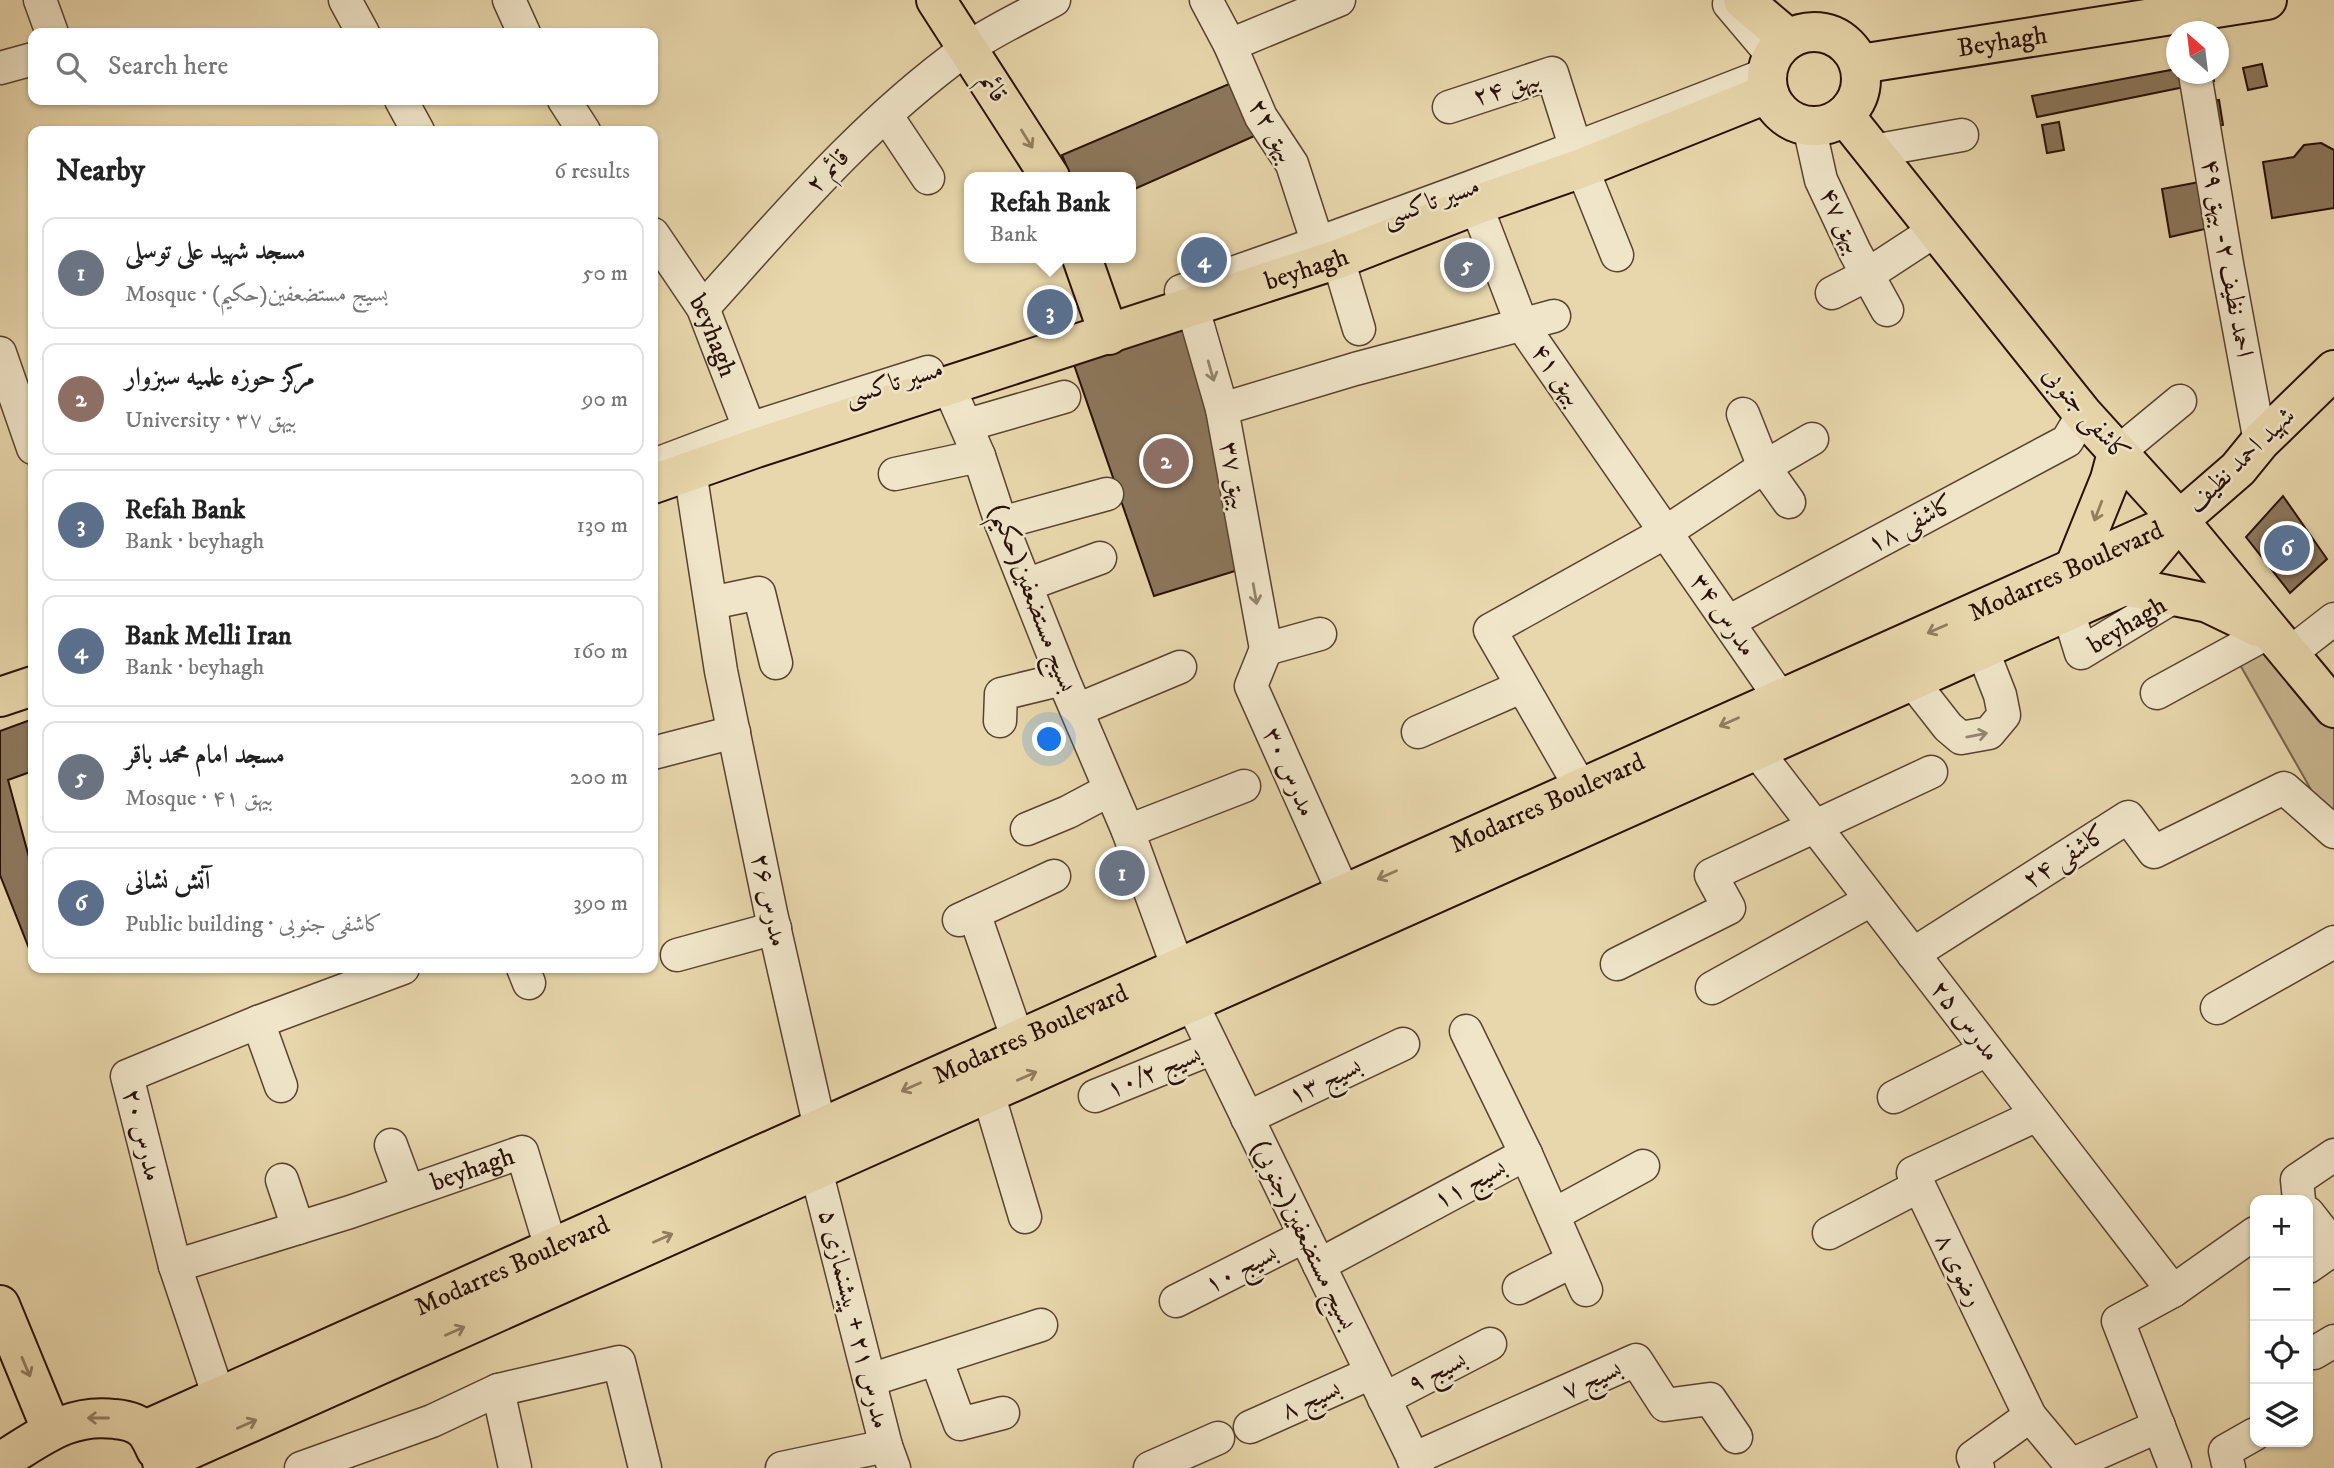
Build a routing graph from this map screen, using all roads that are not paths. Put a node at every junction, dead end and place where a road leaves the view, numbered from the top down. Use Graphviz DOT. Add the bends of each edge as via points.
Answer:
graph roads {
  1 [pos="40,0"];
  2 [pos="345,0"];
  3 [pos="509,0"];
  4 [pos="936,0"];
  5 [pos="1054,0"];
  6 [pos="1206,0"];
  7 [pos="1339,0"];
  8 [pos="1726,0"];
  9 [pos="1743,0"];
  10 [pos="2267,0"];
  11 [pos="2109,12"];
  12 [pos="2179,21"];
  13 [pos="2191,21"];
  14 [pos="50,28"];
  15 [pos="360,28"];
  16 [pos="522,28"];
  17 [pos="1230,46"];
  18 [pos="967,48"];
  19 [pos="28,60"];
  20 [pos="1860,64"];
  21 [pos="1774,66"];
  22 [pos="0,68"];
  23 [pos="2197,84"];
  24 [pos="403,105"];
  25 [pos="567,105"];
  26 [pos="1449,107"];
  27 [pos="886,115"];
  28 [pos="1827,121"];
  29 [pos="412,126"];
  30 [pos="581,126"];
  31 [pos="1962,135"];
  32 [pos="1873,151"];
  33 [pos="1579,158"];
  34 [pos="1047,172"];
  35 [pos="928,178"];
  36 [pos="1476,205"];
  37 [pos="1936,230"];
  38 [pos="658,241"];
  39 [pos="1328,251"];
  40 [pos="1617,255"];
  41 [pos="1084,263"];
  42 [pos="1867,275"];
  43 [pos="1832,293"];
  44 [pos="1192,305"];
  45 [pos="703,308"];
  46 [pos="1887,310"];
  47 [pos="1554,316"];
  48 [pos="1522,325"];
  49 [pos="1106,326"];
  50 [pos="1359,329"];
  51 [pos="0,353"];
  52 [pos="2334,370"];
  53 [pos="948,385"];
  54 [pos="1064,397"];
  55 [pos="2180,401"];
  56 [pos="1222,409"];
  57 [pos="1744,414"];
  58 [pos="2083,414"];
  59 [pos="967,425"];
  60 [pos="28,434"];
  61 [pos="752,438"];
  62 [pos="1812,439"];
  63 [pos="979,456"];
  64 [pos="2249,456"];
  65 [pos="658,464"];
  66 [pos="2130,465"];
  67 [pos="1764,467"];
  68 [pos="690,471"];
  69 [pos="895,474"];
  70 [pos="658,482"];
  71 [pos="1107,494"];
  72 [pos="1790,502"];
  73 [pos="2178,521"];
  74 [pos="1001,523"];
  75 [pos="1666,531"];
  76 [pos="1100,558"];
  77 [pos="2074,568"];
  78 [pos="1026,585"];
  79 [pos="2124,586"];
  80 [pos="2175,596"];
  81 [pos="711,603"];
  82 [pos="2068,611"];
  83 [pos="2334,619"];
  84 [pos="1728,622"];
  85 [pos="1320,634"];
  86 [pos="2279,643"];
  87 [pos="1266,649"];
  88 [pos="1982,649"];
  89 [pos="776,663"];
  90 [pos="1180,667"];
  91 [pos="28,671"];
  92 [pos="1063,679"];
  93 [pos="1912,681"];
  94 [pos="0,683"];
  95 [pos="1521,687"];
  96 [pos="28,688"];
  97 [pos="2157,693"];
  98 [pos="0,697"];
  99 [pos="1781,699"];
  100 [pos="2334,708"];
  101 [pos="1077,710"];
  102 [pos="1000,721"];
  103 [pos="734,732"];
  104 [pos="1418,732"];
  105 [pos="1756,750"];
  106 [pos="658,752"];
  107 [pos="1931,772"];
  108 [pos="1244,786"];
  109 [pos="1581,788"];
  110 [pos="1111,794"];
  111 [pos="1814,827"];
  112 [pos="1027,830"];
  113 [pos="1128,831"];
  114 [pos="2334,832"];
  115 [pos="1054,876"];
  116 [pos="1430,876"];
  117 [pos="1344,894"];
  118 [pos="1871,900"];
  119 [pos="775,928"];
  120 [pos="2334,942"];
  121 [pos="1913,954"];
  122 [pos="677,955"];
  123 [pos="1617,964"];
  124 [pos="390,973"];
  125 [pos="1184,985"];
  126 [pos="1712,988"];
  127 [pos="2217,1007"];
  128 [pos="258,1022"];
  129 [pos="1466,1031"];
  130 [pos="1018,1040"];
  131 [pos="1403,1044"];
  132 [pos="1213,1048"];
  133 [pos="1987,1050"];
  134 [pos="281,1086"];
  135 [pos="965,1090"];
  136 [pos="1094,1096"];
  137 [pos="1894,1097"];
  138 [pos="2037,1115"];
  139 [pos="1247,1118"];
  140 [pos="820,1128"];
  141 [pos="391,1145"];
  142 [pos="1526,1154"];
  143 [pos="2334,1155"];
  144 [pos="1643,1166"];
  145 [pos="816,1170"];
  146 [pos="282,1180"];
  147 [pos="1919,1186"];
  148 [pos="408,1191"];
  149 [pos="2298,1195"];
  150 [pos="1553,1215"];
  151 [pos="1026,1217"];
  152 [pos="2313,1220"];
  153 [pos="298,1228"];
  154 [pos="1829,1233"];
  155 [pos="1305,1236"];
  156 [pos="2250,1237"];
  157 [pos="551,1248"];
  158 [pos="2334,1248"];
  159 [pos="1573,1261"];
  160 [pos="2313,1263"];
  161 [pos="1319,1265"];
  162 [pos="175,1266"];
  163 [pos="1519,1288"];
  164 [pos="1586,1290"];
  165 [pos="2173,1291"];
  166 [pos="1177,1301"];
  167 [pos="0,1305"];
  168 [pos="1041,1325"];
  169 [pos="1490,1344"];
  170 [pos="936,1359"];
  171 [pos="870,1380"];
  172 [pos="1378,1386"];
  173 [pos="498,1390"];
  174 [pos="219,1397"];
  175 [pos="1003,1413"];
  176 [pos="2030,1416"];
  177 [pos="2159,1426"];
  178 [pos="1250,1427"];
  179 [pos="51,1429"];
  180 [pos="1736,1437"];
  181 [pos="2250,1437"];
  182 [pos="1218,1438"];
  183 [pos="174,1455"];
  184 [pos="890,1457"];
  185 [pos="0,1462"];
  186 [pos="1416,1464"];
  187 [pos="301,1468"];
  188 [pos="515,1468"];
  189 [pos="645,1468"];
  190 [pos="782,1468"];
  191 [pos="1150,1468"];
  192 [pos="1978,1468"];
  193 [pos="2175,1468"];
  194 [pos="2229,1468"];
  1 -- 14 [label="street"];
  2 -- 15 [label="street"];
  3 -- 16 [label="street"];
  4 -- 18 [label="main road, قائم"];
  5 -- 18 [label="street, قائم ۲"];
  6 -- 17 [label="street, بیهق ۲۲"];
  7 -- 17 [label="street"];
  8 -- 21 [label="street"];
  9 -- 21 [label="main road"];
  10 -- 13 [label="main road, Beyhagh"];
  11 -- 12 [label="main road, Beyhagh"];
  11 -- 20 [label="main road, Beyhagh"];
  17 -- 39 [label="street, بیهق ۲۲" via="1261,117 1292,164"];
  18 -- 27 [label="street, قائم ۲"];
  18 -- 34 [label="main road, قائم, one-way"];
  19 -- 22 [label="street"];
  20 -- 21 [label="main road" via="1841,39 1811,31 1796,35"];
  20 -- 28 [label="main road" via="1860,92 1854,105"];
  21 -- 28 [label="main road" via="1774,105 1784,116 1796,123"];
  21 -- 33 [label="main road, beyhagh"];
  23 -- 64 [label="street, احمد نظیف ۲- بیهق ۴۹" via="2227,264"];
  24 -- 29 [label="street"];
  25 -- 30 [label="street"];
  26 -- 33 [label="street, بیهق ۲۴" via="1552,73"];
  27 -- 35 [label="street"];
  27 -- 45 [label="street, قائم ۲" via="832,164"];
  28 -- 32 [label="main road, کاشفی جنوبی"];
  28 -- 42 [label="street, بیهق ۴۷" via="1821,180"];
  31 -- 32 [label="street"];
  32 -- 37 [label="main road, کاشفی جنوبی"];
  33 -- 36 [label="main road, beyhagh"];
  33 -- 39 [label="street, مسیر تاکسی"];
  33 -- 40 [label="street"];
  36 -- 39 [label="main road, beyhagh"];
  36 -- 48 [label="street, بیهق ۴۱"];
  37 -- 42 [label="street"];
  37 -- 58 [label="main road, کاشفی جنوبی"];
  38 -- 45 [label="street, beyhagh"];
  39 -- 44 [label="main road, beyhagh"];
  39 -- 49 [label="street, مسیر تاکسی"];
  39 -- 50 [label="street, بیهق ۲۲"];
  41 -- 49 [label="main road"];
  42 -- 43 [label="street"];
  42 -- 46 [label="street, بیهق ۴۷"];
  44 -- 49 [label="main road, beyhagh"];
  44 -- 56 [label="street, بیهق ۳۷, one-way"];
  45 -- 61 [label="street, beyhagh"];
  47 -- 48 [label="street"];
  48 -- 56 [label="street"];
  48 -- 75 [label="street, بیهق ۴۱"];
  49 -- 53 [label="main road, beyhagh"];
  49 -- 61 [label="street, مسیر تاکسی"];
  51 -- 60 [label="street"];
  52 -- 64 [label="main road, شهید احمد نظیف"];
  53 -- 59 [label="street, بسیج مستضعفین(حکیم)"];
  53 -- 61 [label="main road, beyhagh"];
  54 -- 59 [label="street"];
  55 -- 66 [label="street"];
  56 -- 87 [label="street, بیهق ۳۷, one-way"];
  57 -- 67 [label="street"];
  58 -- 66 [label="main road, کاشفی جنوبی"];
  58 -- 84 [label="street, کاشفی ۱۸" via="2067,440"];
  59 -- 63 [label="street, بسیج مستضعفین(حکیم)"];
  61 -- 65 [label="street, مسیر تاکسی"];
  61 -- 68 [label="main road, beyhagh"];
  62 -- 67 [label="street"];
  63 -- 69 [label="street"];
  63 -- 74 [label="street, بسیج مستضعفین(حکیم)"];
  64 -- 66 [label="main road" via="2202,479 2184,481"];
  64 -- 73 [label="main road, شهید احمد نظیف"];
  66 -- 73 [label="main road, کاشفی جنوبی"];
  66 -- 77 [label="main road, one-way" via="2097,513"];
  67 -- 72 [label="street"];
  67 -- 75 [label="street"];
  68 -- 70 [label="main road, beyhagh"];
  68 -- 81 [label="street"];
  71 -- 74 [label="street"];
  73 -- 77 [label="main road, Modarres Boulevard"];
  73 -- 79 [label="main road, Modarres Boulevard"];
  73 -- 86 [label="main road, کاشفی جنوبی"];
  74 -- 78 [label="street, بسیج مستضعفین(حکیم)"];
  75 -- 84 [label="street, مدرس ۳۴"];
  75 -- 95 [label="street" via="1490,630"];
  76 -- 78 [label="street"];
  77 -- 99 [label="main road, Modarres Boulevard, one-way"];
  78 -- 92 [label="street, بسیج مستضعفین(حکیم)"];
  79 -- 80 [label="main road"];
  79 -- 82 [label="main road, Modarres Boulevard"];
  80 -- 82 [label="street, beyhagh" via="2081,653"];
  80 -- 86 [label="main road" via="2208,603"];
  81 -- 89 [label="street" via="759,593"];
  81 -- 103 [label="street, مدرس ۲۶"];
  82 -- 88 [label="main road, Modarres Boulevard"];
  83 -- 86 [label="street"];
  84 -- 99 [label="street, مدرس ۳۴"];
  85 -- 87 [label="street"];
  86 -- 97 [label="street"];
  86 -- 100 [label="main road, کاشفی جنوبی"];
  87 -- 117 [label="street, مدرس ۳۰" via="1251,686"];
  88 -- 93 [label="main road, Modarres Boulevard"];
  93 -- 88 [label="street, one-way" via="1961,738 1989,733 2004,715"];
  90 -- 101 [label="street"];
  91 -- 94 [label="street"];
  92 -- 101 [label="street, بسیج مستضعفین(حکیم)"];
  92 -- 102 [label="street" via="1001,694"];
  93 -- 105 [label="main road, Modarres Boulevard"];
  95 -- 104 [label="street"];
  95 -- 109 [label="street"];
  96 -- 98 [label="main road"];
  99 -- 109 [label="main road, Modarres Boulevard, one-way"];
  101 -- 110 [label="street, بسیج مستضعفین(حکیم)"];
  103 -- 106 [label="street"];
  103 -- 119 [label="street, مدرس ۲۶"];
  105 -- 111 [label="street, مدرس ۲۵"];
  105 -- 116 [label="main road, Modarres Boulevard"];
  107 -- 111 [label="street"];
  108 -- 113 [label="street"];
  109 -- 116 [label="main road, Modarres Boulevard"];
  110 -- 112 [label="street"];
  110 -- 113 [label="street, بسیج مستضعفین(حکیم)"];
  111 -- 118 [label="street, مدرس ۲۵"];
  111 -- 123 [label="street" via="1711,875 1729,908"];
  113 -- 125 [label="street, بسیج مستضعفین(حکیم)"];
  114 -- 121 [label="street, کاشفی ۲۴" via="2284,789 2154,852 2128,817"];
  115 -- 130 [label="street" via="967,916"];
  116 -- 117 [label="main road, Modarres Boulevard, one-way"];
  116 -- 125 [label="main road, Modarres Boulevard"];
  117 -- 125 [label="main road, Modarres Boulevard"];
  118 -- 121 [label="street, مدرس ۲۵"];
  118 -- 126 [label="street"];
  119 -- 122 [label="street"];
  119 -- 140 [label="street, مدرس ۲۶"];
  120 -- 127 [label="street"];
  121 -- 133 [label="street, مدرس ۲۵"];
  124 -- 128 [label="street, مدرس ۲۰"];
  125 -- 130 [label="main road, Modarres Boulevard"];
  125 -- 132 [label="street, بسیج مستضعفین(جنوبی)"];
  135 -- 125 [label="main road, Modarres Boulevard, one-way"];
  128 -- 134 [label="street"];
  128 -- 162 [label="street, مدرس ۲۰" via="127,1076"];
  129 -- 142 [label="street"];
  130 -- 135 [label="main road, Modarres Boulevard"];
  131 -- 139 [label="street, بسیج ۱۳"];
  132 -- 136 [label="street, بسیج ۱۰/۲"];
  132 -- 139 [label="street, بسیج مستضعفین(جنوبی)"];
  133 -- 137 [label="street"];
  133 -- 138 [label="street, مدرس ۲۵"];
  135 -- 140 [label="main road, Modarres Boulevard, one-way"];
  135 -- 145 [label="main road, Modarres Boulevard"];
  135 -- 151 [label="street"];
  138 -- 147 [label="street" via="1913,1173"];
  138 -- 165 [label="street, مدرس ۲۵"];
  139 -- 155 [label="street, بسیج مستضعفین(جنوبی)"];
  140 -- 157 [label="main road, Modarres Boulevard"];
  141 -- 148 [label="street, beyhagh"];
  142 -- 150 [label="street, بسیج ۱۱"];
  142 -- 161 [label="street, بسیج ۱۱"];
  143 -- 149 [label="street" via="2297,1180"];
  144 -- 150 [label="street"];
  145 -- 171 [label="street, مدرس ۲۱ + پیشنمازی ۵"];
  183 -- 145 [label="main road, Modarres Boulevard, one-way"];
  146 -- 153 [label="street"];
  147 -- 154 [label="street"];
  147 -- 176 [label="street, رضوی ۸"];
  148 -- 153 [label="street, beyhagh"];
  148 -- 157 [label="street, beyhagh" via="522,1152"];
  150 -- 159 [label="street, بسیج ۱۱"];
  152 -- 158 [label="street"];
  153 -- 162 [label="street, beyhagh"];
  155 -- 161 [label="street, بسیج مستضعفین(جنوبی)"];
  155 -- 166 [label="street, بسیج ۱۰"];
  156 -- 165 [label="street"];
  157 -- 174 [label="main road, Modarres Boulevard"];
  158 -- 160 [label="street"];
  159 -- 163 [label="street"];
  159 -- 164 [label="street, بسیج ۱۱"];
  161 -- 172 [label="street, بسیج مستضعفین(جنوبی)"];
  162 -- 174 [label="street, مدرس ۲۰"];
  165 -- 177 [label="street" via="2118,1321"];
  167 -- 179 [label="main road, one-way"];
  168 -- 170 [label="street"];
  169 -- 172 [label="street, بسیج ۹"];
  170 -- 171 [label="street"];
  170 -- 175 [label="street" via="960,1424"];
  171 -- 184 [label="street, مدرس ۲۱ + پیشنمازی ۵"];
  172 -- 178 [label="street, بسیج ۸"];
  172 -- 186 [label="street, بسیج مستضعفین(جنوبی)"];
  173 -- 187 [label="street" via="432,1421"];
  173 -- 188 [label="street"];
  173 -- 189 [label="street" via="619,1362"];
  174 -- 183 [label="main road, Modarres Boulevard"];
  176 -- 177 [label="street, رضوی ۸" via="2071,1465"];
  176 -- 192 [label="street" via="1973,1457"];
  177 -- 193 [label="street"];
  183 -- 179 [label="main road, one-way" via="127,1420 86,1418"];
  179 -- 185 [label="main road"];
  180 -- 186 [label="street, بسیج ۷" via="1710,1399 1665,1405 1636,1360"];
  181 -- 194 [label="street" via="2225,1451"];
  182 -- 191 [label="street"];
  184 -- 190 [label="street"];
}
